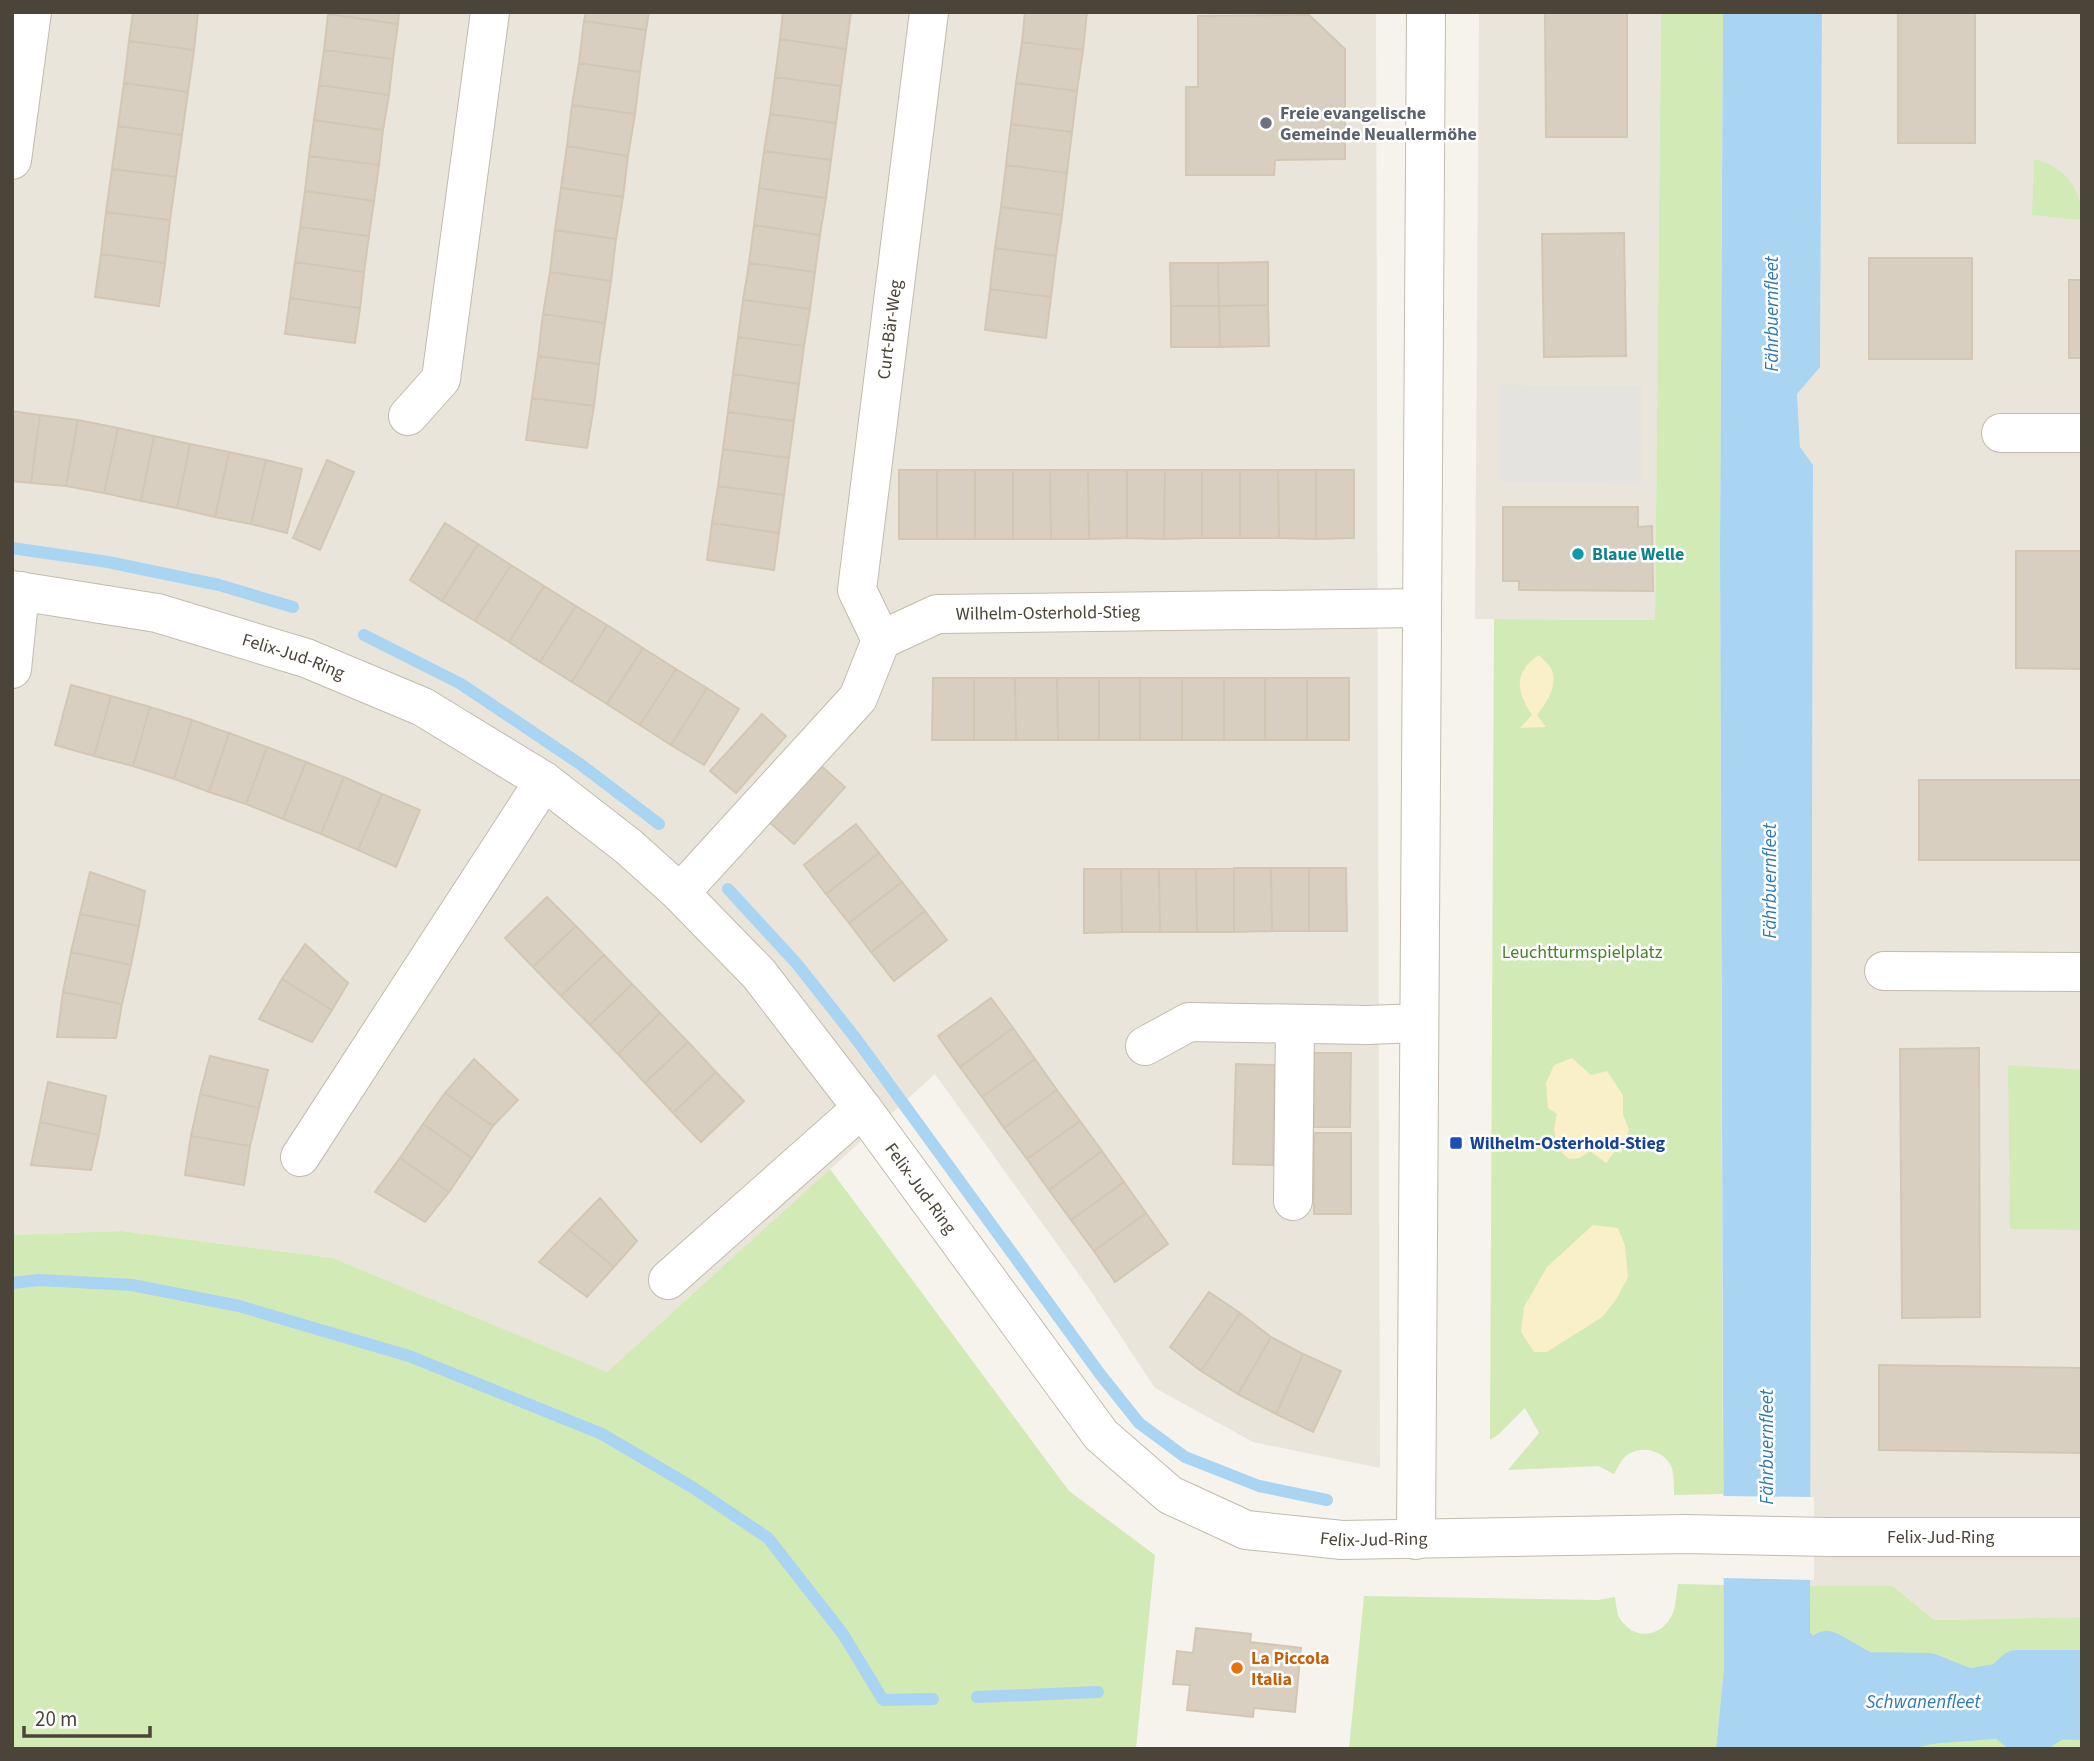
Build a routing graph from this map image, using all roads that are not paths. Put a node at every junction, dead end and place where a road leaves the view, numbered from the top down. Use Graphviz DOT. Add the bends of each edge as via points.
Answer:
graph roads {
  1 [pos="32,12"];
  2 [pos="490,12"];
  3 [pos="929,12"];
  4 [pos="1426,12"];
  5 [pos="12,160"];
  6 [pos="408,416"];
  7 [pos="2001,433"];
  8 [pos="2082,433"];
  9 [pos="16,591"];
  10 [pos="1422,608"];
  11 [pos="881,640"];
  12 [pos="12,669"];
  13 [pos="544,781"];
  14 [pos="680,893"];
  15 [pos="1884,971"];
  16 [pos="2082,972"];
  17 [pos="1419,1023"];
  18 [pos="1295,1024"];
  19 [pos="1145,1046"];
  20 [pos="862,1108"];
  21 [pos="300,1157"];
  22 [pos="1293,1201"];
  23 [pos="668,1280"];
  24 [pos="2082,1537"];
  25 [pos="1416,1540"];
  1 -- 5 [label="street"];
  2 -- 6 [label="street" via="441,379"];
  3 -- 11 [label="street, Curt-Bär-Weg" via="857,590"];
  4 -- 10 [label="street"];
  7 -- 8 [label="street"];
  9 -- 12 [label="street, Felix-Jud-Ring"];
  9 -- 13 [label="street, Felix-Jud-Ring" via="156,613 306,658 423,707"];
  10 -- 11 [label="street, Wilhelm-Osterhold-Stieg" via="937,614"];
  10 -- 17 [label="street"];
  11 -- 14 [label="street" via="858,698"];
  13 -- 14 [label="street, Felix-Jud-Ring"];
  13 -- 21 [label="street"];
  14 -- 20 [label="street, Felix-Jud-Ring" via="760,974"];
  15 -- 16 [label="street"];
  17 -- 18 [label="street"];
  17 -- 25 [label="street"];
  18 -- 19 [label="street" via="1189,1022"];
  18 -- 22 [label="street"];
  20 -- 23 [label="street"];
  20 -- 25 [label="street, Felix-Jud-Ring" via="1101,1435 1170,1495 1246,1530 1342,1540"];
  24 -- 25 [label="street, Felix-Jud-Ring" via="1684,1534"];
}
